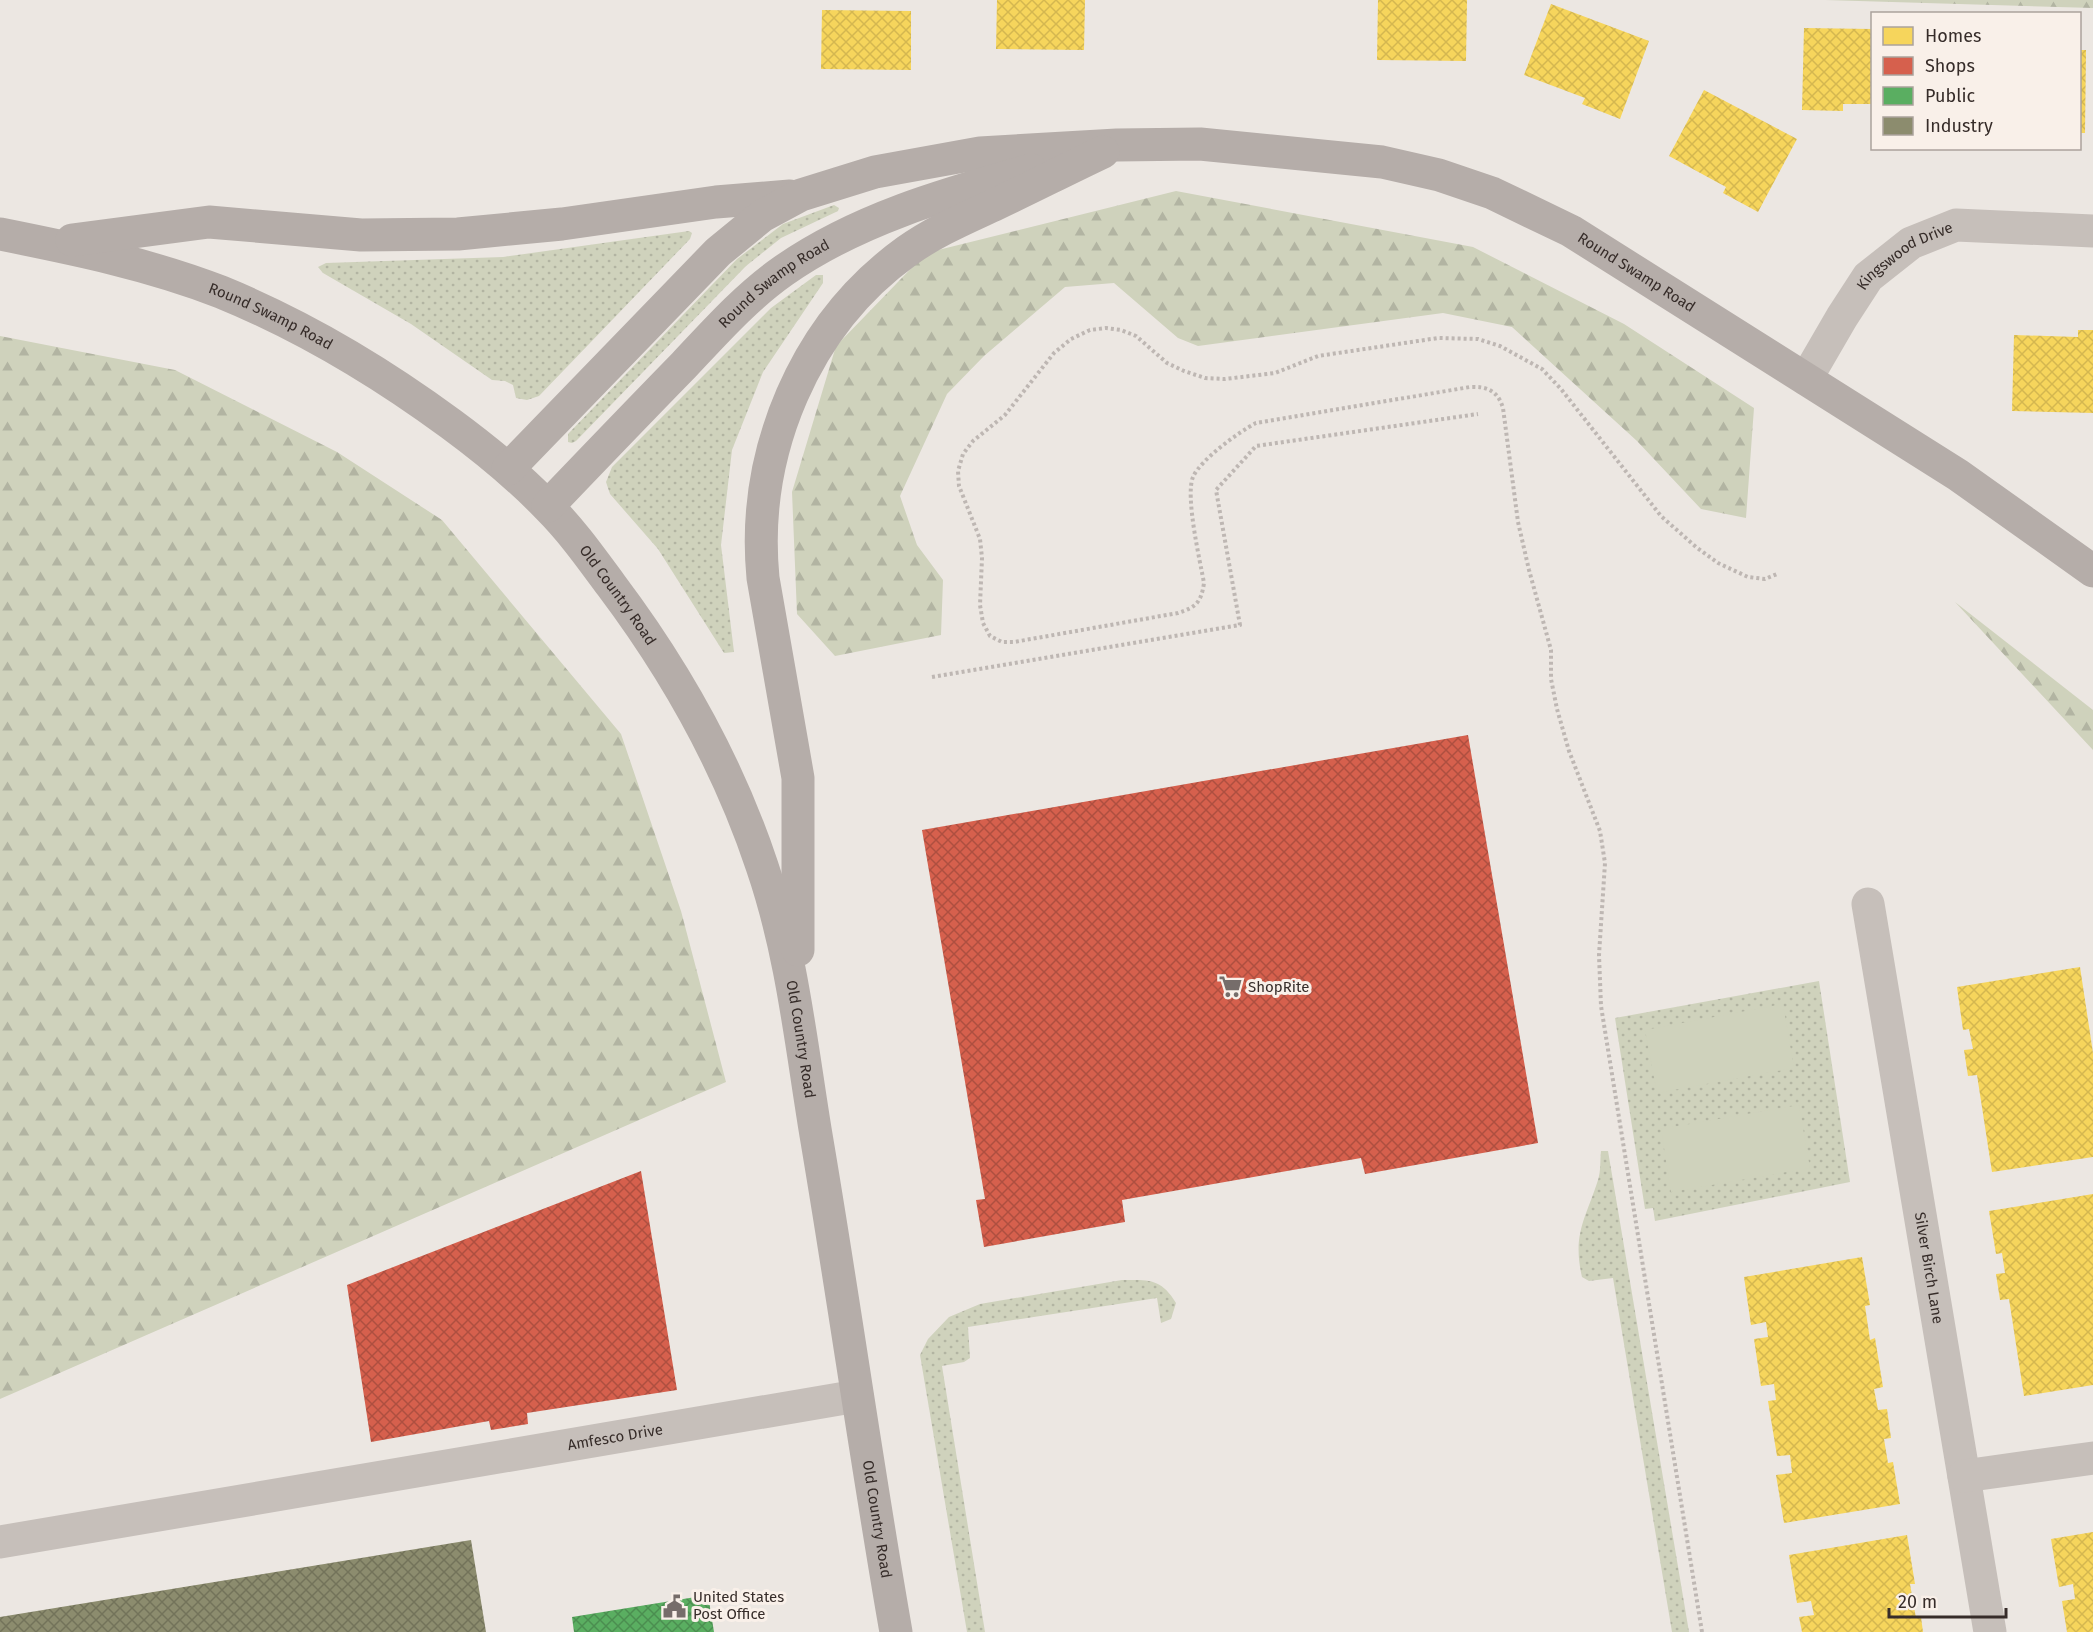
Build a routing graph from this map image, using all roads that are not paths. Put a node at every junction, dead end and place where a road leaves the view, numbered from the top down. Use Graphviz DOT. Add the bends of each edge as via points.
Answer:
graph roads {
  1 [pos="1117,145"];
  2 [pos="801,195"];
  3 [pos="2093,231"];
  4 [pos="0,234"];
  5 [pos="46,244"];
  6 [pos="1806,379"];
  7 [pos="508,469"];
  8 [pos="548,506"];
  9 [pos="2093,571"];
  10 [pos="1868,904"];
  11 [pos="799,1014"];
  12 [pos="857,1396"];
  13 [pos="2093,1458"];
  14 [pos="1964,1476"];
  15 [pos="0,1542"];
  16 [pos="896,1632"];
  17 [pos="1990,1632"];
  1 -- 2 [label="main road, Round Swamp Road" via="980,153 875,172"];
  1 -- 6 [label="main road, Round Swamp Road" via="1200,144 1325,155 1439,175 1492,193 1570,231"];
  1 -- 8 [label="main road, Round Swamp Road" via="913,206 798,261 743,303"];
  1 -- 11 [label="main road" via="951,225 886,267 829,329 797,382 785,411 763,497 761,554 798,778"];
  2 -- 5 [label="main road" via="458,234 361,235 209,222"];
  2 -- 7 [label="main road, Round Swamp Road" via="762,216 703,267"];
  3 -- 6 [label="street, Kingswood Drive" via="1956,225 1911,243 1868,277"];
  4 -- 5 [label="main road, Round Swamp Road"];
  5 -- 7 [label="main road, Round Swamp Road" via="170,274 288,322 396,385"];
  6 -- 9 [label="main road, Round Swamp Road" via="1958,475"];
  7 -- 8 [label="main road, Round Swamp Road"];
  8 -- 11 [label="main road, Old Country Road" via="645,632 702,727 735,795 763,868"];
  10 -- 14 [label="street, Silver Birch Lane"];
  11 -- 12 [label="main road, Old Country Road"];
  12 -- 15 [label="street, Amfesco Drive"];
  12 -- 16 [label="main road, Old Country Road"];
  13 -- 14 [label="street"];
  14 -- 17 [label="street, Silver Birch Lane"];
}
